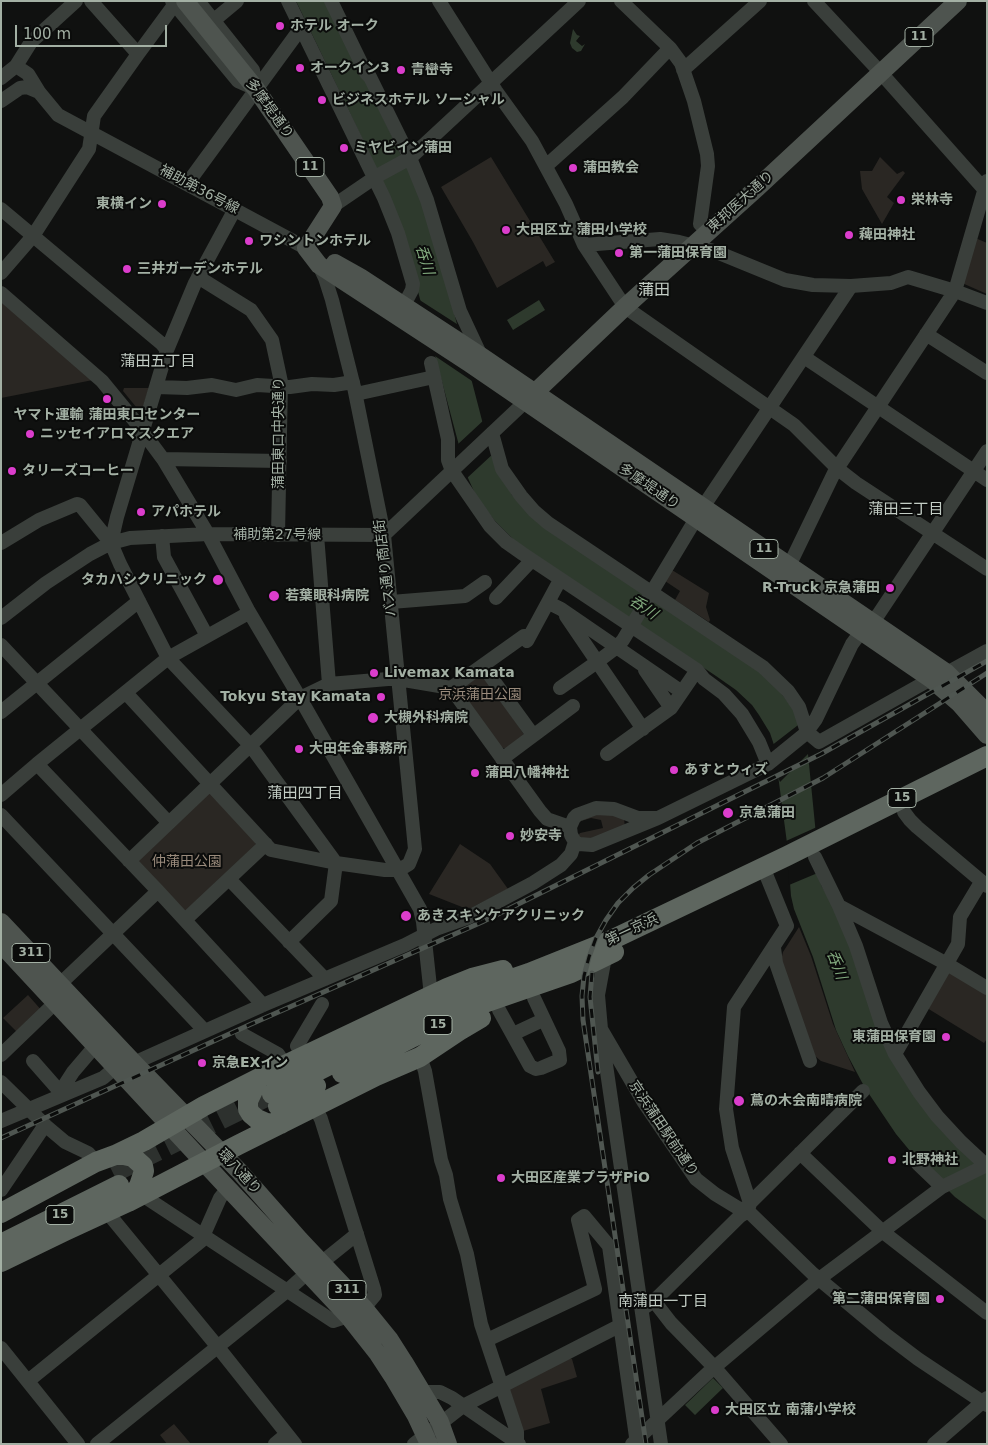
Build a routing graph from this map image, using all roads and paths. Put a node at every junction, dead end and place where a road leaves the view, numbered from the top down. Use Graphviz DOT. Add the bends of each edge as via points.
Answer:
graph roads {
  1 [pos="76,1"];
  2 [pos="91,1"];
  3 [pos="198,1"];
  4 [pos="237,1"];
  5 [pos="288,1"];
  6 [pos="331,1"];
  7 [pos="439,1"];
  8 [pos="579,1"];
  9 [pos="621,1"];
  10 [pos="760,1"];
  11 [pos="814,1"];
  12 [pos="958,1"];
  13 [pos="177,2"];
  14 [pos="213,21"];
  15 [pos="301,28"];
  16 [pos="670,48"];
  17 [pos="138,54"];
  18 [pos="16,66"];
  19 [pos="684,70"];
  20 [pos="881,73"];
  21 [pos="1,78"];
  22 [pos="491,83"];
  23 [pos="256,90"];
  24 [pos="39,92"];
  25 [pos="1,101"];
  26 [pos="91,134"];
  27 [pos="409,158"];
  28 [pos="546,166"];
  29 [pos="376,177"];
  30 [pos="188,184"];
  31 [pos="985,185"];
  32 [pos="333,206"];
  33 [pos="1,209"];
  34 [pos="235,209"];
  35 [pos="708,232"];
  36 [pos="33,236"];
  37 [pos="584,245"];
  38 [pos="693,246"];
  39 [pos="306,248"];
  40 [pos="319,265"];
  41 [pos="1,274"];
  42 [pos="198,277"];
  43 [pos="851,286"];
  44 [pos="956,291"];
  45 [pos="1,293"];
  46 [pos="987,303"];
  47 [pos="404,305"];
  48 [pos="625,307"];
  49 [pos="926,334"];
  50 [pos="167,350"];
  51 [pos="804,356"];
  52 [pos="475,360"];
  53 [pos="987,373"];
  54 [pos="157,387"];
  55 [pos="281,387"];
  56 [pos="354,388"];
  57 [pos="530,398"];
  58 [pos="877,407"];
  59 [pos="770,408"];
  60 [pos="144,432"];
  61 [pos="491,434"];
  62 [pos="987,450"];
  63 [pos="163,459"];
  64 [pos="280,461"];
  65 [pos="457,467"];
  66 [pos="838,469"];
  67 [pos="973,471"];
  68 [pos="987,480"];
  69 [pos="700,514"];
  70 [pos="932,533"];
  71 [pos="208,534"];
  72 [pos="317,534"];
  73 [pos="278,535"];
  74 [pos="384,535"];
  75 [pos="162,536"];
  76 [pos="1,543"];
  77 [pos="111,543"];
  78 [pos="532,560"];
  79 [pos="789,566"];
  80 [pos="987,569"];
  81 [pos="560,580"];
  82 [pos="485,582"];
  83 [pos="650,592"];
  84 [pos="496,598"];
  85 [pos="139,601"];
  86 [pos="391,602"];
  87 [pos="555,606"];
  88 [pos="248,610"];
  89 [pos="1,618"];
  90 [pos="632,624"];
  91 [pos="866,627"];
  92 [pos="207,636"];
  93 [pos="1,645"];
  94 [pos="617,647"];
  95 [pos="987,651"];
  96 [pos="168,658"];
  97 [pos="597,662"];
  98 [pos="640,664"];
  99 [pos="483,666"];
  100 [pos="697,670"];
  101 [pos="939,676"];
  102 [pos="398,679"];
  103 [pos="37,683"];
  104 [pos="329,684"];
  105 [pos="451,688"];
  106 [pos="560,688"];
  107 [pos="682,692"];
  108 [pos="126,693"];
  109 [pos="300,698"];
  110 [pos="573,706"];
  111 [pos="671,708"];
  112 [pos="1,712"];
  113 [pos="987,713"];
  114 [pos="80,729"];
  115 [pos="643,729"];
  116 [pos="806,733"];
  117 [pos="533,735"];
  118 [pos="987,735"];
  119 [pos="250,745"];
  120 [pos="607,754"];
  121 [pos="987,756"];
  122 [pos="502,759"];
  123 [pos="770,762"];
  124 [pos="37,764"];
  125 [pos="987,770"];
  126 [pos="210,784"];
  127 [pos="1,795"];
  128 [pos="904,812"];
  129 [pos="1,815"];
  130 [pos="627,815"];
  131 [pos="658,818"];
  132 [pos="169,823"];
  133 [pos="570,827"];
  134 [pos="628,831"];
  135 [pos="575,842"];
  136 [pos="266,844"];
  137 [pos="818,854"];
  138 [pos="130,861"];
  139 [pos="336,863"];
  140 [pos="399,870"];
  141 [pos="766,873"];
  142 [pos="229,879"];
  143 [pos="984,884"];
  144 [pos="158,891"];
  145 [pos="839,906"];
  146 [pos="185,920"];
  147 [pos="1,922"];
  148 [pos="113,933"];
  149 [pos="425,935"];
  150 [pos="289,942"];
  151 [pos="1,944"];
  152 [pos="774,948"];
  153 [pos="605,957"];
  154 [pos="559,962"];
  155 [pos="947,964"];
  156 [pos="325,979"];
  157 [pos="60,984"];
  158 [pos="987,988"];
  159 [pos="431,996"];
  160 [pos="534,998"];
  161 [pos="55,1003"];
  162 [pos="322,1004"];
  163 [pos="263,1005"];
  164 [pos="500,1010"];
  165 [pos="543,1020"];
  166 [pos="602,1029"];
  167 [pos="205,1031"];
  168 [pos="242,1034"];
  169 [pos="513,1034"];
  170 [pos="96,1045"];
  171 [pos="895,1054"];
  172 [pos="1,1055"];
  173 [pos="420,1057"];
  174 [pos="33,1061"];
  175 [pos="294,1061"];
  176 [pos="810,1061"];
  177 [pos="134,1063"];
  178 [pos="116,1067"];
  179 [pos="259,1078"];
  180 [pos="1,1082"];
  181 [pos="863,1091"];
  182 [pos="62,1094"];
  183 [pos="315,1107"];
  184 [pos="277,1108"];
  185 [pos="28,1109"];
  186 [pos="1,1121"];
  187 [pos="178,1121"];
  188 [pos="45,1125"];
  189 [pos="222,1153"];
  190 [pos="800,1153"];
  191 [pos="96,1162"];
  192 [pos="205,1163"];
  193 [pos="983,1163"];
  194 [pos="918,1164"];
  195 [pos="124,1182"];
  196 [pos="943,1187"];
  197 [pos="228,1188"];
  198 [pos="1,1190"];
  199 [pos="749,1207"];
  200 [pos="107,1212"];
  201 [pos="2,1214"];
  202 [pos="883,1232"];
  203 [pos="357,1234"];
  204 [pos="204,1236"];
  205 [pos="1,1244"];
  206 [pos="1,1262"];
  207 [pos="314,1268"];
  208 [pos="159,1275"];
  209 [pos="819,1280"];
  210 [pos="288,1290"];
  211 [pos="648,1305"];
  212 [pos="356,1312"];
  213 [pos="987,1313"];
  214 [pos="621,1325"];
  215 [pos="487,1340"];
  216 [pos="217,1346"];
  217 [pos="1,1348"];
  218 [pos="715,1368"];
  219 [pos="28,1382"];
  220 [pos="503,1386"];
  221 [pos="422,1392"];
  222 [pos="985,1402"];
  223 [pos="463,1406"];
  224 [pos="658,1421"];
  225 [pos="440,1422"];
  226 [pos="291,1439"];
  227 [pos="423,1441"];
  228 [pos="517,1443"];
  229 [pos="635,1443"];
  230 [pos="78,1444"];
  231 [pos="96,1444"];
  232 [pos="275,1444"];
  233 [pos="448,1444"];
  234 [pos="661,1444"];
  235 [pos="781,1444"];
  236 [pos="934,1444"];
  1 -- 18 [label="street" via="31,42"];
  2 -- 17 [label="street"];
  3 -- 14 [label="street"];
  4 -- 14 [label="street"];
  5 -- 15 [label="street"];
  6 -- 27 [label="street"];
  7 -- 22 [label="street"];
  8 -- 22 [label="street"];
  9 -- 16 [label="street"];
  10 -- 19 [label="street"];
  11 -- 20 [label="street"];
  12 -- 20 [label="main road, 東邦医大通り / 11"];
  13 -- 17 [label="street"];
  13 -- 23 [label="main road, 多摩堤通り / 11"];
  14 -- 23 [label="street" via="253,70"];
  15 -- 23 [label="street"];
  15 -- 29 [label="street"];
  16 -- 19 [label="street"];
  16 -- 28 [label="street" via="623,97"];
  17 -- 26 [label="street" via="94,116"];
  18 -- 21 [label="street"];
  18 -- 24 [label="street, 補助第36号線" via="28,74"];
  19 -- 35 [label="street" via="708,166 700,224"];
  20 -- 31 [label="street"];
  20 -- 35 [label="main road, 東邦医大通り / 11"];
  22 -- 27 [label="street"];
  22 -- 28 [label="street" via="532,140"];
  23 -- 30 [label="street"];
  23 -- 32 [label="main road, 多摩堤通り / 11" via="329,194"];
  24 -- 25 [label="street" via="20,88"];
  24 -- 26 [label="street, 補助第36号線" via="55,112"];
  26 -- 30 [label="street, 補助第36号線"];
  26 -- 36 [label="street" via="89,149"];
  27 -- 29 [label="street"];
  27 -- 52 [label="street" via="427,200"];
  28 -- 37 [label="street"];
  29 -- 32 [label="street"];
  29 -- 47 [label="street" via="413,284"];
  30 -- 34 [label="street, 補助第36号線"];
  31 -- 44 [label="street"];
  32 -- 39 [label="main road"];
  33 -- 36 [label="street"];
  34 -- 39 [label="street, 補助第36号線"];
  34 -- 42 [label="street"];
  35 -- 38 [label="main road, 東邦医大通り / 11"];
  36 -- 41 [label="street"];
  36 -- 50 [label="street"];
  37 -- 38 [label="street" via="660,238"];
  37 -- 48 [label="street"];
  38 -- 43 [label="street" via="714,251 785,280"];
  38 -- 48 [label="main road, 東邦医大通り / 11"];
  39 -- 40 [label="main road, 多摩堤通り / 11"];
  39 -- 47 [label="main road, 多摩堤通り / 11"];
  40 -- 52 [label="main road, 多摩堤通り / 11" via="426,335"];
  40 -- 56 [label="street, バス通り商店街" via="326,278"];
  42 -- 50 [label="street"];
  42 -- 55 [label="street, 蒲田東口中央通り" via="251,310 262,324 272,340"];
  43 -- 44 [label="street" via="891,283 908,277"];
  43 -- 51 [label="street"];
  44 -- 46 [label="street"];
  44 -- 49 [label="street"];
  45 -- 60 [label="street" via="102,381"];
  47 -- 52 [label="main road, 多摩堤通り / 11" via="465,346"];
  48 -- 57 [label="main road, 東邦医大通り / 11"];
  48 -- 59 [label="street"];
  49 -- 53 [label="street"];
  49 -- 58 [label="street"];
  50 -- 54 [label="street"];
  51 -- 58 [label="street"];
  51 -- 59 [label="street"];
  52 -- 57 [label="main road, 多摩堤通り / 11"];
  54 -- 55 [label="street" via="212,385 232,390 264,384"];
  54 -- 60 [label="street"];
  55 -- 56 [label="street" via="312,384"];
  55 -- 64 [label="street, 蒲田東口中央通り"];
  56 -- 65 [label="street" via="432,370 448,440 448,460"];
  56 -- 74 [label="street, バス通り商店街"];
  57 -- 61 [label="street"];
  57 -- 69 [label="main road, 多摩堤通り / 11"];
  58 -- 66 [label="street"];
  58 -- 67 [label="street"];
  59 -- 66 [label="street" via="798,429"];
  59 -- 69 [label="street"];
  60 -- 63 [label="street"];
  60 -- 77 [label="street"];
  61 -- 65 [label="street"];
  61 -- 83 [label="street" via="502,469 534,511"];
  62 -- 67 [label="street"];
  63 -- 64 [label="street"];
  63 -- 71 [label="street"];
  64 -- 73 [label="street, 蒲田東口中央通り"];
  65 -- 74 [label="street"];
  65 -- 78 [label="street" via="490,526"];
  66 -- 70 [label="street"];
  66 -- 79 [label="street"];
  67 -- 68 [label="street"];
  67 -- 70 [label="street"];
  69 -- 79 [label="main road, 多摩堤通り / 11"];
  69 -- 83 [label="street"];
  69 -- 91 [label="main road, 多摩堤通り / 11"];
  70 -- 80 [label="street"];
  70 -- 91 [label="street" via="878,615"];
  71 -- 73 [label="street, 補助第27号線"];
  71 -- 75 [label="street, 補助第27号線"];
  71 -- 88 [label="street"];
  72 -- 73 [label="street, 補助第27号線"];
  72 -- 74 [label="street, 補助第27号線"];
  72 -- 104 [label="street"];
  74 -- 86 [label="street, バス通り商店街"];
  75 -- 77 [label="street, 補助第27号線"];
  75 -- 92 [label="street" via="164,558"];
  76 -- 77 [label="street" via="39,520 77,504"];
  77 -- 85 [label="street"];
  77 -- 89 [label="street, 補助第27号線" via="52,579"];
  78 -- 81 [label="street"];
  78 -- 84 [label="street"];
  79 -- 91 [label="main road, 多摩堤通り / 11"];
  81 -- 87 [label="street"];
  81 -- 90 [label="street"];
  82 -- 86 [label="street" via="465,596"];
  83 -- 90 [label="street"];
  83 -- 116 [label="street" via="778,680 799,707"];
  85 -- 96 [label="street"];
  85 -- 103 [label="street"];
  86 -- 102 [label="street, バス通り商店街"];
  87 -- 94 [label="street"];
  87 -- 97 [label="street"];
  87 -- 99 [label="street" via="525,639"];
  88 -- 92 [label="street" via="245,615"];
  88 -- 109 [label="street"];
  90 -- 94 [label="street"];
  90 -- 100 [label="street"];
  91 -- 101 [label="main road, 多摩堤通り / 11"];
  91 -- 116 [label="street" via="852,644"];
  92 -- 96 [label="street"];
  93 -- 103 [label="street"];
  94 -- 97 [label="street"];
  94 -- 98 [label="street"];
  95 -- 101 [label="street"];
  96 -- 108 [label="street"];
  96 -- 119 [label="street"];
  97 -- 106 [label="street"];
  97 -- 115 [label="street"];
  98 -- 107 [label="street"];
  98 -- 111 [label="street"];
  99 -- 105 [label="street"];
  99 -- 117 [label="street"];
  100 -- 107 [label="street"];
  100 -- 123 [label="street" via="735,704"];
  101 -- 113 [label="main road, 多摩堤通り / 11"];
  101 -- 116 [label="street" via="819,742"];
  101 -- 118 [label="main road, 多摩堤通り / 11"];
  102 -- 104 [label="street"];
  102 -- 105 [label="street"];
  102 -- 140 [label="street, バス通り商店街" via="415,849 409,864"];
  103 -- 112 [label="street"];
  103 -- 114 [label="street"];
  104 -- 109 [label="street"];
  105 -- 122 [label="street"];
  107 -- 111 [label="street"];
  108 -- 114 [label="street"];
  108 -- 126 [label="street"];
  109 -- 119 [label="street"];
  109 -- 140 [label="street"];
  110 -- 117 [label="street"];
  111 -- 115 [label="street"];
  114 -- 124 [label="street"];
  114 -- 132 [label="street"];
  115 -- 120 [label="street"];
  116 -- 123 [label="street"];
  117 -- 122 [label="street"];
  119 -- 126 [label="street"];
  119 -- 139 [label="street"];
  121 -- 137 [label="highway, 第一京浜 / 15"];
  122 -- 133 [label="street" via="547,819"];
  123 -- 131 [label="street"];
  124 -- 127 [label="street"];
  124 -- 138 [label="street"];
  125 -- 128 [label="highway, 第一京浜 / 15"];
  126 -- 132 [label="street"];
  126 -- 136 [label="street"];
  128 -- 137 [label="highway, 第一京浜 / 15"];
  128 -- 143 [label="street" via="917,828"];
  129 -- 148 [label="street"];
  130 -- 131 [label="street"];
  130 -- 133 [label="street" via="596,808 577,815"];
  130 -- 134 [label="street"];
  131 -- 134 [label="street"];
  132 -- 138 [label="street"];
  133 -- 135 [label="street"];
  134 -- 135 [label="street" via="592,845"];
  135 -- 149 [label="street" via="567,860 533,883 467,918"];
  136 -- 139 [label="street" via="278,852"];
  136 -- 142 [label="street"];
  137 -- 141 [label="highway, 第一京浜 / 15"];
  137 -- 145 [label="street"];
  138 -- 144 [label="street"];
  139 -- 140 [label="street"];
  139 -- 150 [label="street" via="332,901"];
  140 -- 149 [label="street" via="420,909"];
  141 -- 152 [label="street" via="787,926"];
  141 -- 153 [label="highway, 第一京浜 / 15"];
  141 -- 154 [label="highway, 第一京浜 / 15"];
  142 -- 146 [label="street"];
  142 -- 150 [label="street"];
  143 -- 155 [label="street" via="960,916 958,944"];
  144 -- 146 [label="street"];
  144 -- 148 [label="street"];
  145 -- 155 [label="street"];
  145 -- 171 [label="street"];
  146 -- 163 [label="street"];
  147 -- 157 [label="main road, 環八通り / 311"];
  148 -- 157 [label="street"];
  148 -- 167 [label="street"];
  149 -- 156 [label="street"];
  149 -- 159 [label="street"];
  150 -- 156 [label="street"];
  151 -- 161 [label="main road, 環八通り / 311"];
  152 -- 176 [label="street" via="776,963"];
  152 -- 199 [label="street" via="734,1007 726,1109 732,1148"];
  153 -- 160 [label="highway" via="577,979"];
  153 -- 166 [label="street, 京浜蒲田駅前通り" via="598,995"];
  153 -- 184 [label="highway, 第一京浜 / 15" via="571,973 478,1006"];
  154 -- 159 [label="highway" via="525,965 472,978"];
  154 -- 184 [label="highway, 第一京浜 / 15" via="456,1001"];
  155 -- 158 [label="street"];
  155 -- 171 [label="street"];
  156 -- 163 [label="street"];
  157 -- 177 [label="main road, 環八通り / 311"];
  159 -- 175 [label="highway"];
  160 -- 164 [label="highway"];
  160 -- 165 [label="street"];
  161 -- 170 [label="main road, 環八通り / 311"];
  161 -- 172 [label="street"];
  162 -- 175 [label="street" via="297,1046"];
  163 -- 167 [label="street"];
  164 -- 169 [label="street"];
  164 -- 173 [label="highway" via="473,1022"];
  165 -- 169 [label="street"];
  165 -- 169 [label="street" via="559,1051 560,1060 542,1068 530,1066"];
  166 -- 199 [label="street, 京浜蒲田駅前通り" via="642,1101 696,1179 738,1208"];
  166 -- 211 [label="street"];
  167 -- 177 [label="street"];
  168 -- 175 [label="street"];
  170 -- 178 [label="main road, 環八通り / 311"];
  170 -- 182 [label="street" via="73,1072"];
  171 -- 193 [label="street" via="937,1116"];
  173 -- 183 [label="highway"];
  173 -- 215 [label="street" via="450,1199"];
  174 -- 182 [label="street"];
  175 -- 179 [label="highway"];
  177 -- 187 [label="main road, 環八通り / 311"];
  178 -- 182 [label="street" via="103,1078"];
  178 -- 187 [label="main road, 環八通り / 311"];
  179 -- 184 [label="highway" via="248,1101 251,1114 266,1123"];
  179 -- 187 [label="highway"];
  180 -- 185 [label="street"];
  181 -- 190 [label="street"];
  182 -- 185 [label="street"];
  183 -- 184 [label="highway"];
  183 -- 203 [label="street" via="322,1119"];
  184 -- 189 [label="highway"];
  185 -- 186 [label="street"];
  185 -- 188 [label="street"];
  187 -- 189 [label="main road, 環八通り / 311"];
  187 -- 192 [label="main road, 環八通り / 311"];
  187 -- 195 [label="highway"];
  188 -- 191 [label="street" via="65,1142 88,1153"];
  188 -- 198 [label="street"];
  189 -- 192 [label="highway, 15"];
  189 -- 207 [label="main road, 環八通り / 311"];
  190 -- 199 [label="street"];
  190 -- 202 [label="street"];
  191 -- 195 [label="highway"];
  191 -- 201 [label="highway"];
  192 -- 195 [label="highway, 15"];
  192 -- 197 [label="main road, 環八通り / 311"];
  193 -- 196 [label="street"];
  194 -- 196 [label="street"];
  195 -- 200 [label="highway, 15"];
  195 -- 201 [label="highway, 15"];
  195 -- 204 [label="street"];
  195 -- 205 [label="highway, 15"];
  196 -- 202 [label="street"];
  197 -- 204 [label="street" via="220,1198"];
  197 -- 207 [label="main road, 環八通り / 311"];
  199 -- 209 [label="street, 京浜蒲田駅前通り"];
  199 -- 211 [label="street"];
  200 -- 206 [label="highway, 15"];
  200 -- 208 [label="street"];
  202 -- 209 [label="street"];
  202 -- 213 [label="street"];
  203 -- 207 [label="street"];
  203 -- 212 [label="street" via="375,1295"];
  204 -- 208 [label="street"];
  204 -- 210 [label="street"];
  207 -- 210 [label="street"];
  207 -- 212 [label="main road, 環八通り / 311"];
  208 -- 216 [label="street"];
  208 -- 219 [label="street"];
  209 -- 218 [label="street"];
  209 -- 222 [label="street, 京浜蒲田駅前通り" via="918,1359"];
  210 -- 212 [label="street" via="334,1321"];
  210 -- 216 [label="street"];
  211 -- 218 [label="street" via="671,1323"];
  211 -- 224 [label="street"];
  212 -- 221 [label="main road, 環八通り / 311" via="390,1340"];
  212 -- 227 [label="main road, 環八通り / 311" via="416,1416"];
  214 -- 215 [label="street" via="609,1246 584,1216 578,1220 595,1289"];
  214 -- 220 [label="street"];
  214 -- 229 [label="street"];
  215 -- 220 [label="street"];
  216 -- 226 [label="street"];
  216 -- 231 [label="street"];
  217 -- 219 [label="street"];
  218 -- 224 [label="street"];
  218 -- 235 [label="street"];
  219 -- 230 [label="street"];
  220 -- 223 [label="street"];
  220 -- 228 [label="street" via="517,1432"];
  221 -- 223 [label="street" via="440,1392"];
  221 -- 225 [label="main road, 環八通り / 311"];
  222 -- 236 [label="street"];
  223 -- 225 [label="street"];
  223 -- 228 [label="street"];
  224 -- 229 [label="street"];
  224 -- 234 [label="street"];
  225 -- 227 [label="street"];
  225 -- 233 [label="main road, 環八通り / 311"];
  226 -- 232 [label="street"];
}
